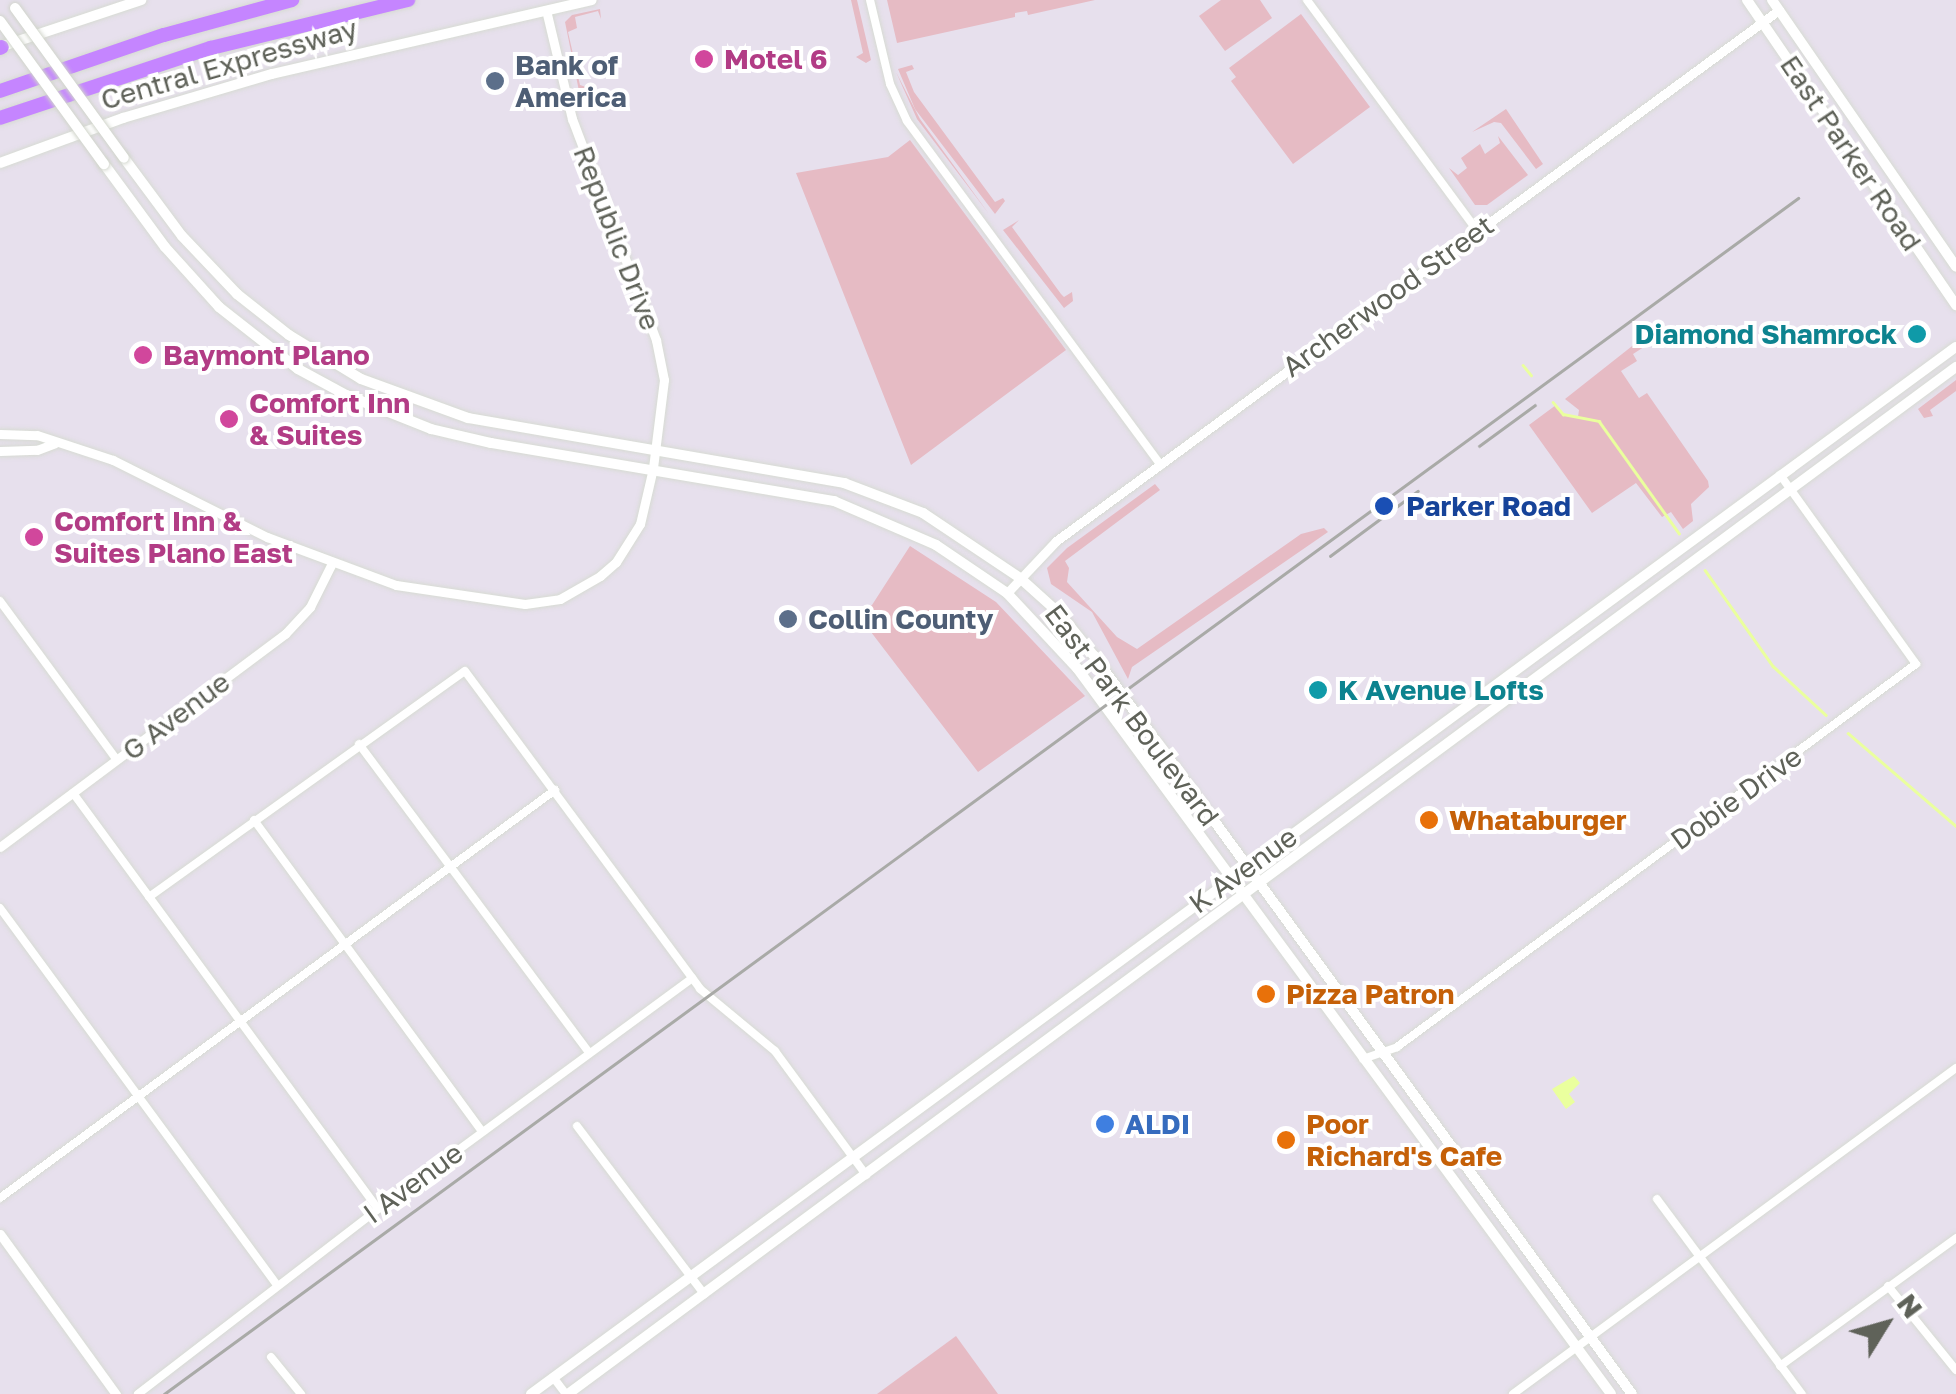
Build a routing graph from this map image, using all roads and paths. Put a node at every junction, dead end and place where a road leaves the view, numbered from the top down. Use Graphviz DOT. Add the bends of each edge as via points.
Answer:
graph roads {
  1 [pos="141,0"];
  2 [pos="292,0"];
  3 [pos="408,0"];
  4 [pos="592,0"];
  5 [pos="870,0"];
  6 [pos="1307,0"];
  7 [pos="1747,0"];
  8 [pos="12,4"];
  9 [pos="1775,5"];
  10 [pos="546,10"];
  11 [pos="0,21"];
  12 [pos="1762,22"];
  13 [pos="1,47"];
  14 [pos="0,90"];
  15 [pos="1851,116"];
  16 [pos="0,118"];
  17 [pos="1832,128"];
  18 [pos="0,163"];
  19 [pos="1476,232"];
  20 [pos="1956,267"];
  21 [pos="1956,305"];
  22 [pos="1956,347"];
  23 [pos="309,349"];
  24 [pos="1956,368"];
  25 [pos="298,369"];
  26 [pos="436,408"];
  27 [pos="431,429"];
  28 [pos="0,434"];
  29 [pos="55,443"];
  30 [pos="656,448"];
  31 [pos="0,452"];
  32 [pos="1161,464"];
  33 [pos="653,468"];
  34 [pos="814,474"];
  35 [pos="1780,476"];
  36 [pos="1792,492"];
  37 [pos="809,494"];
  38 [pos="1665,561"];
  39 [pos="332,565"];
  40 [pos="1676,576"];
  41 [pos="1020,578"];
  42 [pos="1007,593"];
  43 [pos="0,601"];
  44 [pos="1560,636"];
  45 [pos="1572,652"];
  46 [pos="1438,728"];
  47 [pos="1450,743"];
  48 [pos="359,744"];
  49 [pos="117,760"];
  50 [pos="1180,775"];
  51 [pos="1166,788"];
  52 [pos="555,790"];
  53 [pos="72,793"];
  54 [pos="254,820"];
  55 [pos="0,847"];
  56 [pos="450,867"];
  57 [pos="1246,868"];
  58 [pos="1232,879"];
  59 [pos="1258,883"];
  60 [pos="1243,895"];
  61 [pos="150,897"];
  62 [pos="0,908"];
  63 [pos="345,945"];
  64 [pos="692,978"];
  65 [pos="1054,1011"];
  66 [pos="240,1022"];
  67 [pos="1066,1027"];
  68 [pos="589,1054"];
  69 [pos="1382,1054"];
  70 [pos="1363,1058"];
  71 [pos="1956,1068"];
  72 [pos="972,1071"];
  73 [pos="986,1088"];
  74 [pos="137,1096"];
  75 [pos="578,1126"];
  76 [pos="482,1132"];
  77 [pos="854,1158"];
  78 [pos="866,1176"];
  79 [pos="0,1198"];
  80 [pos="1658,1199"];
  81 [pos="378,1209"];
  82 [pos="0,1234"];
  83 [pos="1956,1238"];
  84 [pos="1699,1256"];
  85 [pos="691,1277"];
  86 [pos="277,1285"];
  87 [pos="1888,1286"];
  88 [pos="706,1296"];
  89 [pos="1589,1335"];
  90 [pos="1575,1345"];
  91 [pos="272,1357"];
  92 [pos="1780,1366"];
  93 [pos="1956,1370"];
  94 [pos="554,1378"];
  95 [pos="116,1394"];
  96 [pos="138,1394"];
  97 [pos="302,1394"];
  98 [pos="531,1394"];
  99 [pos="567,1394"];
  100 [pos="1513,1394"];
  101 [pos="1611,1394"];
  102 [pos="1632,1394"];
  103 [pos="1802,1394"];
  1 -- 13 [label="main road"];
  2 -- 14 [label="highway, Central Expressway"];
  3 -- 16 [label="highway, Central Expressway" via="211,48"];
  4 -- 10 [label="main road, Central Expressway"];
  5 -- 32 [label="street" via="890,84 907,121"];
  6 -- 19 [label="street"];
  7 -- 12 [label="main road, East Parker Road"];
  8 -- 23 [label="main road, East Park Boulevard, bridge" via="210,268"];
  9 -- 12 [label="street, Archerwood Street"];
  9 -- 15 [label="main road, East Parker Road"];
  10 -- 18 [label="main road, Central Expressway" via="272,74"];
  10 -- 30 [label="street, Republic Drive" via="584,159 660,356 664,398"];
  11 -- 25 [label="main road, East Park Boulevard, bridge" via="191,278"];
  12 -- 17 [label="main road, East Parker Road"];
  12 -- 19 [label="street, Archerwood Street"];
  15 -- 17 [label="main road"];
  15 -- 20 [label="main road, East Parker Road"];
  17 -- 21 [label="main road, East Parker Road"];
  19 -- 32 [label="street, Archerwood Street"];
  22 -- 35 [label="main road, K Avenue"];
  23 -- 25 [label="main road"];
  23 -- 26 [label="main road, East Park Boulevard" via="361,379"];
  24 -- 36 [label="main road, K Avenue"];
  25 -- 27 [label="main road, East Park Boulevard"];
  26 -- 27 [label="main road"];
  26 -- 30 [label="main road, East Park Boulevard"];
  27 -- 33 [label="main road, East Park Boulevard"];
  28 -- 29 [label="street, Republic Drive" via="38,435"];
  29 -- 31 [label="street"];
  29 -- 39 [label="street, Republic Drive" via="150,476"];
  30 -- 33 [label="street, Republic Drive"];
  30 -- 34 [label="main road, East Park Boulevard"];
  32 -- 41 [label="street, Archerwood Street" via="1056,541"];
  33 -- 37 [label="main road, East Park Boulevard"];
  33 -- 39 [label="street, Republic Drive" via="628,546 600,576 560,599 481,601"];
  34 -- 37 [label="main road"];
  34 -- 41 [label="main road, East Park Boulevard" via="923,514"];
  35 -- 36 [label="street, Dobie Drive"];
  35 -- 38 [label="main road, K Avenue"];
  36 -- 40 [label="main road, K Avenue"];
  36 -- 69 [label="street, Dobie Drive" via="1916,664"];
  37 -- 42 [label="main road, East Park Boulevard" via="902,528"];
  38 -- 40 [label="main road"];
  38 -- 44 [label="main road, K Avenue"];
  39 -- 49 [label="street, G Avenue" via="297,623"];
  40 -- 45 [label="main road, K Avenue"];
  41 -- 42 [label="street, Archerwood Street"];
  41 -- 50 [label="main road, East Park Boulevard" via="1079,637"];
  42 -- 51 [label="main road, East Park Boulevard" via="1062,649"];
  43 -- 49 [label="street"];
  44 -- 45 [label="main road"];
  44 -- 46 [label="main road, K Avenue"];
  45 -- 47 [label="main road, K Avenue"];
  46 -- 47 [label="main road"];
  46 -- 57 [label="main road, K Avenue"];
  47 -- 59 [label="main road, K Avenue"];
  48 -- 52 [label="street" via="465,671"];
  48 -- 54 [label="street"];
  48 -- 56 [label="street"];
  49 -- 53 [label="street, G Avenue"];
  50 -- 51 [label="main road"];
  50 -- 57 [label="main road, East Park Boulevard"];
  51 -- 58 [label="main road, East Park Boulevard"];
  52 -- 56 [label="street"];
  52 -- 64 [label="street"];
  53 -- 55 [label="street, G Avenue"];
  53 -- 61 [label="street"];
  54 -- 61 [label="street"];
  54 -- 63 [label="street"];
  56 -- 63 [label="street"];
  56 -- 68 [label="street"];
  57 -- 58 [label="main road, K Avenue"];
  57 -- 59 [label="main road, East Park Boulevard"];
  58 -- 60 [label="main road, East Park Boulevard"];
  58 -- 65 [label="main road, K Avenue"];
  59 -- 60 [label="main road, K Avenue"];
  59 -- 69 [label="main road, East Park Boulevard"];
  60 -- 67 [label="main road, K Avenue"];
  60 -- 70 [label="main road, East Park Boulevard"];
  61 -- 66 [label="street"];
  62 -- 74 [label="street"];
  63 -- 66 [label="street"];
  63 -- 76 [label="street"];
  64 -- 68 [label="street, I Avenue"];
  64 -- 77 [label="street" via="775,1051"];
  65 -- 67 [label="main road"];
  65 -- 72 [label="main road, K Avenue"];
  66 -- 74 [label="street"];
  66 -- 81 [label="street"];
  67 -- 73 [label="main road, K Avenue"];
  68 -- 76 [label="street, I Avenue"];
  69 -- 70 [label="street, Dobie Drive"];
  69 -- 89 [label="main road, East Park Boulevard"];
  70 -- 90 [label="main road, East Park Boulevard"];
  71 -- 84 [label="street"];
  72 -- 73 [label="main road"];
  72 -- 77 [label="main road, K Avenue"];
  73 -- 78 [label="main road, K Avenue"];
  74 -- 79 [label="street"];
  74 -- 86 [label="street"];
  75 -- 85 [label="street"];
  76 -- 81 [label="street, I Avenue"];
  77 -- 78 [label="street"];
  77 -- 85 [label="main road, K Avenue"];
  78 -- 88 [label="main road, K Avenue"];
  80 -- 84 [label="street"];
  81 -- 86 [label="street, I Avenue"];
  82 -- 95 [label="street"];
  83 -- 87 [label="street"];
  84 -- 89 [label="street"];
  84 -- 92 [label="street"];
  85 -- 88 [label="street"];
  85 -- 94 [label="main road, K Avenue"];
  86 -- 96 [label="street, I Avenue"];
  87 -- 92 [label="street"];
  87 -- 93 [label="street"];
  88 -- 99 [label="main road, K Avenue"];
  89 -- 90 [label="street"];
  89 -- 102 [label="main road, East Park Boulevard"];
  90 -- 100 [label="street"];
  90 -- 101 [label="main road, East Park Boulevard"];
  91 -- 97 [label="street"];
  92 -- 103 [label="street"];
  94 -- 98 [label="main road, K Avenue"];
  94 -- 99 [label="street"];
}
